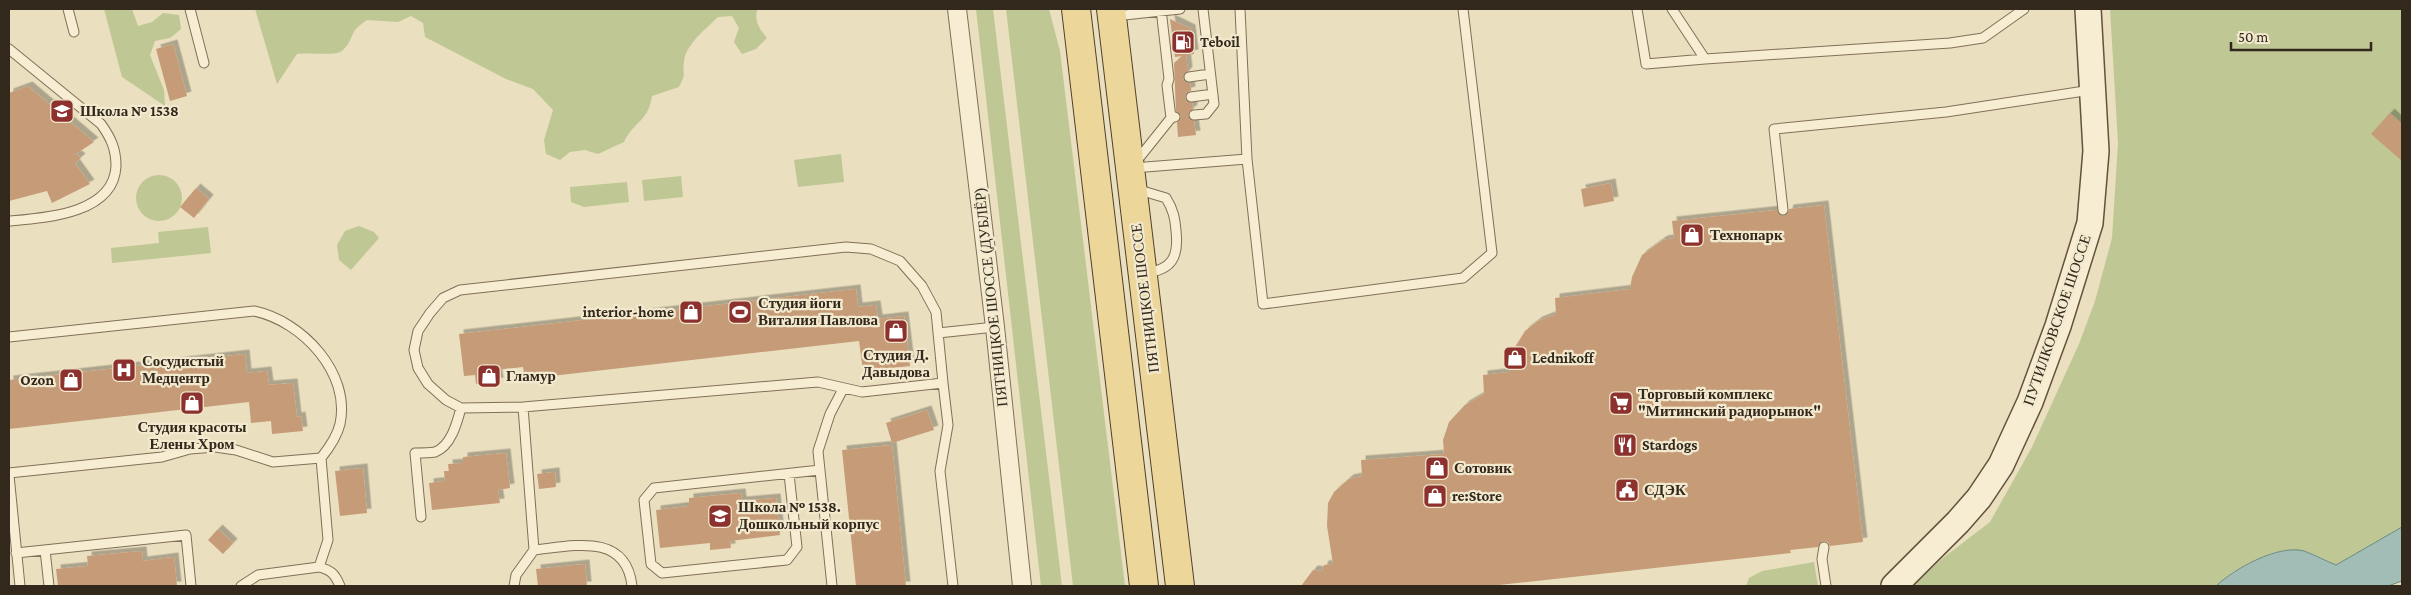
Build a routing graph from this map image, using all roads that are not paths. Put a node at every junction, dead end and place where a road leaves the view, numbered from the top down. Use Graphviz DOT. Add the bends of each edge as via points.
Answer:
graph roads {
  1 [pos="68,9"];
  2 [pos="190,9"];
  3 [pos="957,9"];
  4 [pos="1076,9"];
  5 [pos="1180,9"];
  6 [pos="1203,9"];
  7 [pos="1240,9"];
  8 [pos="1463,9"];
  9 [pos="1637,9"];
  10 [pos="1672,9"];
  11 [pos="2024,9"];
  12 [pos="2088,9"];
  13 [pos="1161,10"];
  14 [pos="1112,13"];
  15 [pos="74,32"];
  16 [pos="9,49"];
  17 [pos="1704,59"];
  18 [pos="204,63"];
  19 [pos="1210,74"];
  20 [pos="1189,77"];
  21 [pos="2091,90"];
  22 [pos="1213,94"];
  23 [pos="1191,97"];
  24 [pos="1194,115"];
  25 [pos="1247,159"];
  26 [pos="1131,178"];
  27 [pos="1783,210"];
  28 [pos="9,221"];
  29 [pos="1142,274"];
  30 [pos="995,327"];
  31 [pos="938,333"];
  32 [pos="9,337"];
  33 [pos="943,383"];
  34 [pos="843,389"];
  35 [pos="523,407"];
  36 [pos="461,408"];
  37 [pos="321,458"];
  38 [pos="820,470"];
  39 [pos="9,474"];
  40 [pos="790,474"];
  41 [pos="421,517"];
  42 [pos="1824,547"];
  43 [pos="45,550"];
  44 [pos="534,550"];
  45 [pos="16,553"];
  46 [pos="319,568"];
  47 [pos="20,586"];
  48 [pos="49,586"];
  49 [pos="191,586"];
  50 [pos="241,586"];
  51 [pos="340,586"];
  52 [pos="514,586"];
  53 [pos="632,586"];
  54 [pos="832,586"];
  55 [pos="953,586"];
  56 [pos="1022,586"];
  57 [pos="1144,586"];
  58 [pos="1180,586"];
  59 [pos="1826,586"];
  60 [pos="1894,586"];
  1 -- 15 [label="lane"];
  2 -- 18 [label="lane"];
  3 -- 30 [label="street, ПЯТНИЦКОЕ ШОССЕ (ДУБЛЁР)"];
  4 -- 57 [label="main road"];
  5 -- 13 [label="lane"];
  6 -- 19 [label="lane"];
  7 -- 25 [label="lane"];
  8 -- 25 [label="lane" via="1492,253 1463,278 1263,304"];
  9 -- 17 [label="lane" via="1646,64"];
  10 -- 17 [label="lane"];
  11 -- 17 [label="lane" via="1983,38 1950,43"];
  12 -- 21 [label="street, ПУТИЛКОВСКОЕ ШОССЕ"];
  13 -- 14 [label="lane"];
  13 -- 26 [label="lane" via="1173,118"];
  14 -- 26 [label="main road, ПЯТНИЦКОЕ ШОССЕ"];
  16 -- 28 [label="lane" via="101,124 112,139 116,155 110,187 99,199 77,210 47,218"];
  19 -- 20 [label="lane"];
  19 -- 22 [label="lane"];
  21 -- 27 [label="lane" via="1946,112 1774,130"];
  21 -- 60 [label="street, ПУТИЛКОВСКОЕ ШОССЕ" via="2096,151 2090,223 2061,318 2030,402 2001,465 1980,498"];
  22 -- 23 [label="lane"];
  22 -- 24 [label="lane" via="1214,104 1206,114"];
  25 -- 26 [label="lane"];
  26 -- 29 [label="main road, ПЯТНИЦКОЕ ШОССЕ"];
  26 -- 29 [label="lane" via="1166,198 1174,210 1178,248 1172,262 1158,272"];
  29 -- 58 [label="main road, ПЯТНИЦКОЕ ШОССЕ"];
  30 -- 31 [label="lane"];
  30 -- 56 [label="street, ПЯТНИЦКОЕ ШОССЕ (ДУБЛЁР)"];
  31 -- 33 [label="lane"];
  31 -- 36 [label="lane" via="936,312 922,286 900,261 871,249 846,247 460,290 443,298 430,313 418,331 414,350 418,368 428,384"];
  32 -- 37 [label="lane" via="254,311 267,314 286,322 313,346 331,369 340,394 340,424 332,445"];
  33 -- 34 [label="lane" via="862,392"];
  33 -- 55 [label="lane" via="948,424 940,471"];
  34 -- 35 [label="lane" via="818,382"];
  34 -- 38 [label="lane" via="830,414 818,451"];
  35 -- 36 [label="lane"];
  35 -- 44 [label="lane"];
  36 -- 41 [label="lane" via="448,442 436,452 415,453"];
  37 -- 39 [label="lane" via="273,462 215,447 190,449 162,457"];
  37 -- 46 [label="lane" via="328,540"];
  38 -- 40 [label="lane"];
  38 -- 54 [label="lane"];
  39 -- 45 [label="lane"];
  40 -- 40 [label="lane" via="654,488 644,500 651,564 662,573 786,560 797,547"];
  42 -- 59 [label="lane" via="1822,559"];
  43 -- 45 [label="lane"];
  43 -- 48 [label="lane"];
  43 -- 49 [label="lane" via="186,536"];
  44 -- 52 [label="lane" via="516,575"];
  44 -- 53 [label="lane" via="589,544 604,547 620,558 631,576"];
  45 -- 47 [label="lane"];
  46 -- 50 [label="lane" via="258,575"];
  46 -- 51 [label="lane" via="329,570"];
}
